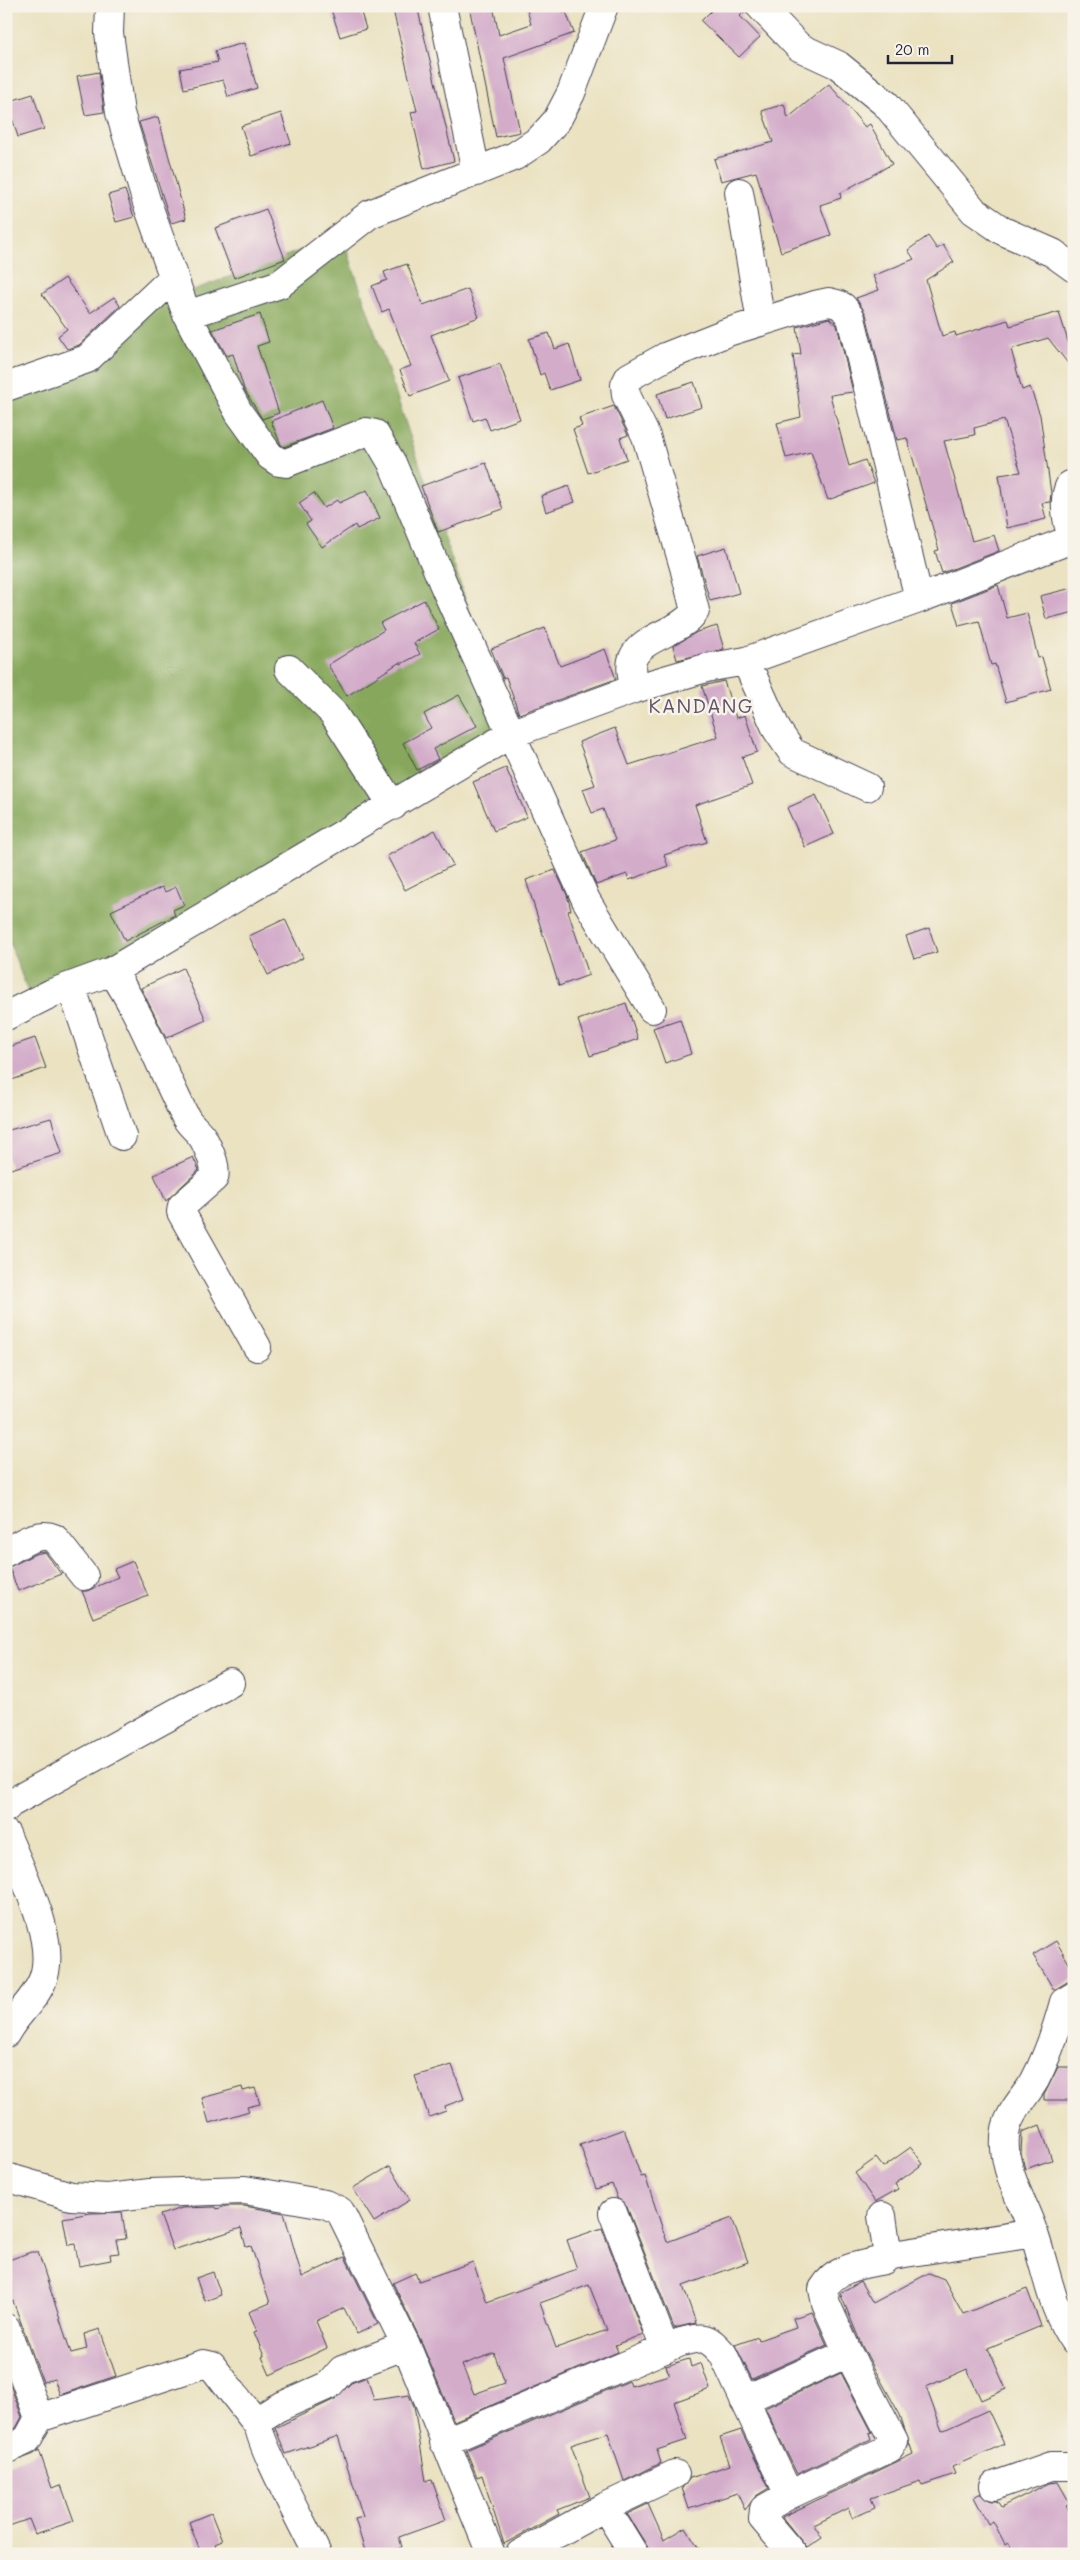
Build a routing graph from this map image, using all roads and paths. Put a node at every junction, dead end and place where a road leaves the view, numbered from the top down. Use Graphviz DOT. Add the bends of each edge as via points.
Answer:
graph roads {
  1 [pos="110,6"];
  2 [pos="442,6"];
  3 [pos="604,6"];
  4 [pos="760,6"];
  5 [pos="476,172"];
  6 [pos="739,192"];
  7 [pos="1074,268"];
  8 [pos="174,278"];
  9 [pos="187,315"];
  10 [pos="761,322"];
  11 [pos="6,387"];
  12 [pos="1074,484"];
  13 [pos="1073,542"];
  14 [pos="919,599"];
  15 [pos="746,661"];
  16 [pos="289,669"];
  17 [pos="634,689"];
  18 [pos="511,734"];
  19 [pos="867,787"];
  20 [pos="393,806"];
  21 [pos="112,971"];
  22 [pos="71,986"];
  23 [pos="652,1009"];
  24 [pos="6,1016"];
  25 [pos="122,1136"];
  26 [pos="257,1347"];
  27 [pos="6,1552"];
  28 [pos="84,1576"];
  29 [pos="230,1683"];
  30 [pos="6,1808"];
  31 [pos="6,1834"];
  32 [pos="1074,1996"];
  33 [pos="6,2033"];
  34 [pos="6,2177"];
  35 [pos="613,2213"];
  36 [pos="882,2216"];
  37 [pos="1034,2232"];
  38 [pos="886,2256"];
  39 [pos="6,2328"];
  40 [pos="1074,2341"];
  41 [pos="406,2345"];
  42 [pos="665,2349"];
  43 [pos="848,2353"];
  44 [pos="744,2400"];
  45 [pos="38,2418"];
  46 [pos="258,2424"];
  47 [pos="444,2442"];
  48 [pos="6,2450"];
  49 [pos="1073,2466"];
  50 [pos="675,2474"];
  51 [pos="994,2486"];
  52 [pos="789,2495"];
  53 [pos="605,2507"];
  54 [pos="317,2554"];
  55 [pos="491,2554"];
  56 [pos="520,2554"];
  57 [pos="634,2554"];
  58 [pos="793,2554"];
  1 -- 8 [label="street" via="109,33 120,113"];
  2 -- 5 [label="street"];
  3 -- 5 [label="street" via="572,93 557,120 539,140"];
  4 -- 7 [label="street" via="799,48 838,64 886,104 974,211 1003,231 1053,253"];
  5 -- 9 [label="street" via="370,214 280,284"];
  6 -- 10 [label="street"];
  8 -- 9 [label="street"];
  8 -- 11 [label="street" via="87,359"];
  9 -- 18 [label="street" via="239,413 274,459 293,462 366,432 375,434 392,464"];
  10 -- 14 [label="street" via="829,302 843,307 851,318"];
  10 -- 17 [label="street" via="665,357 628,377 625,385 626,395 646,436 695,611 683,624 640,648 632,664"];
  12 -- 13 [label="street" via="1066,493 1065,502"];
  13 -- 14 [label="street"];
  14 -- 15 [label="street"];
  15 -- 17 [label="street" via="706,668"];
  15 -- 19 [label="street" via="777,730 792,752"];
  16 -- 20 [label="street" via="333,713"];
  17 -- 18 [label="street"];
  18 -- 20 [label="street"];
  18 -- 23 [label="street" via="586,900"];
  20 -- 21 [label="street"];
  21 -- 22 [label="street"];
  21 -- 26 [label="street" via="142,1021 188,1121 205,1141 214,1166 214,1178 182,1206 181,1212"];
  22 -- 24 [label="street"];
  22 -- 25 [label="street"];
  27 -- 28 [label="street" via="40,1535 48,1535 54,1538"];
  29 -- 30 [label="street"];
  31 -- 33 [label="street" via="44,1932 46,1966 42,1981"];
  32 -- 37 [label="street" via="1064,2002 1056,2032 1035,2079 1006,2129 1010,2173"];
  34 -- 41 [label="street" via="89,2198 245,2190 334,2206 345,2217"];
  35 -- 42 [label="street"];
  36 -- 38 [label="street"];
  37 -- 38 [label="street"];
  37 -- 40 [label="street" via="1044,2275"];
  38 -- 43 [label="street" via="884,2260 844,2269 823,2289 826,2304"];
  39 -- 45 [label="street"];
  41 -- 46 [label="street" via="342,2370 329,2385 261,2416"];
  41 -- 47 [label="street"];
  42 -- 44 [label="street" via="698,2338 711,2341 723,2354"];
  42 -- 47 [label="street"];
  43 -- 44 [label="street"];
  43 -- 52 [label="street" via="891,2431 893,2445"];
  44 -- 52 [label="street"];
  45 -- 46 [label="street" via="208,2364"];
  45 -- 48 [label="street" via="27,2440"];
  46 -- 54 [label="street" via="266,2448"];
  47 -- 55 [label="street"];
  49 -- 51 [label="street" via="1051,2466"];
  50 -- 53 [label="street"];
  52 -- 58 [label="street" via="764,2510 763,2516"];
  53 -- 56 [label="street"];
  53 -- 57 [label="street"];
}
